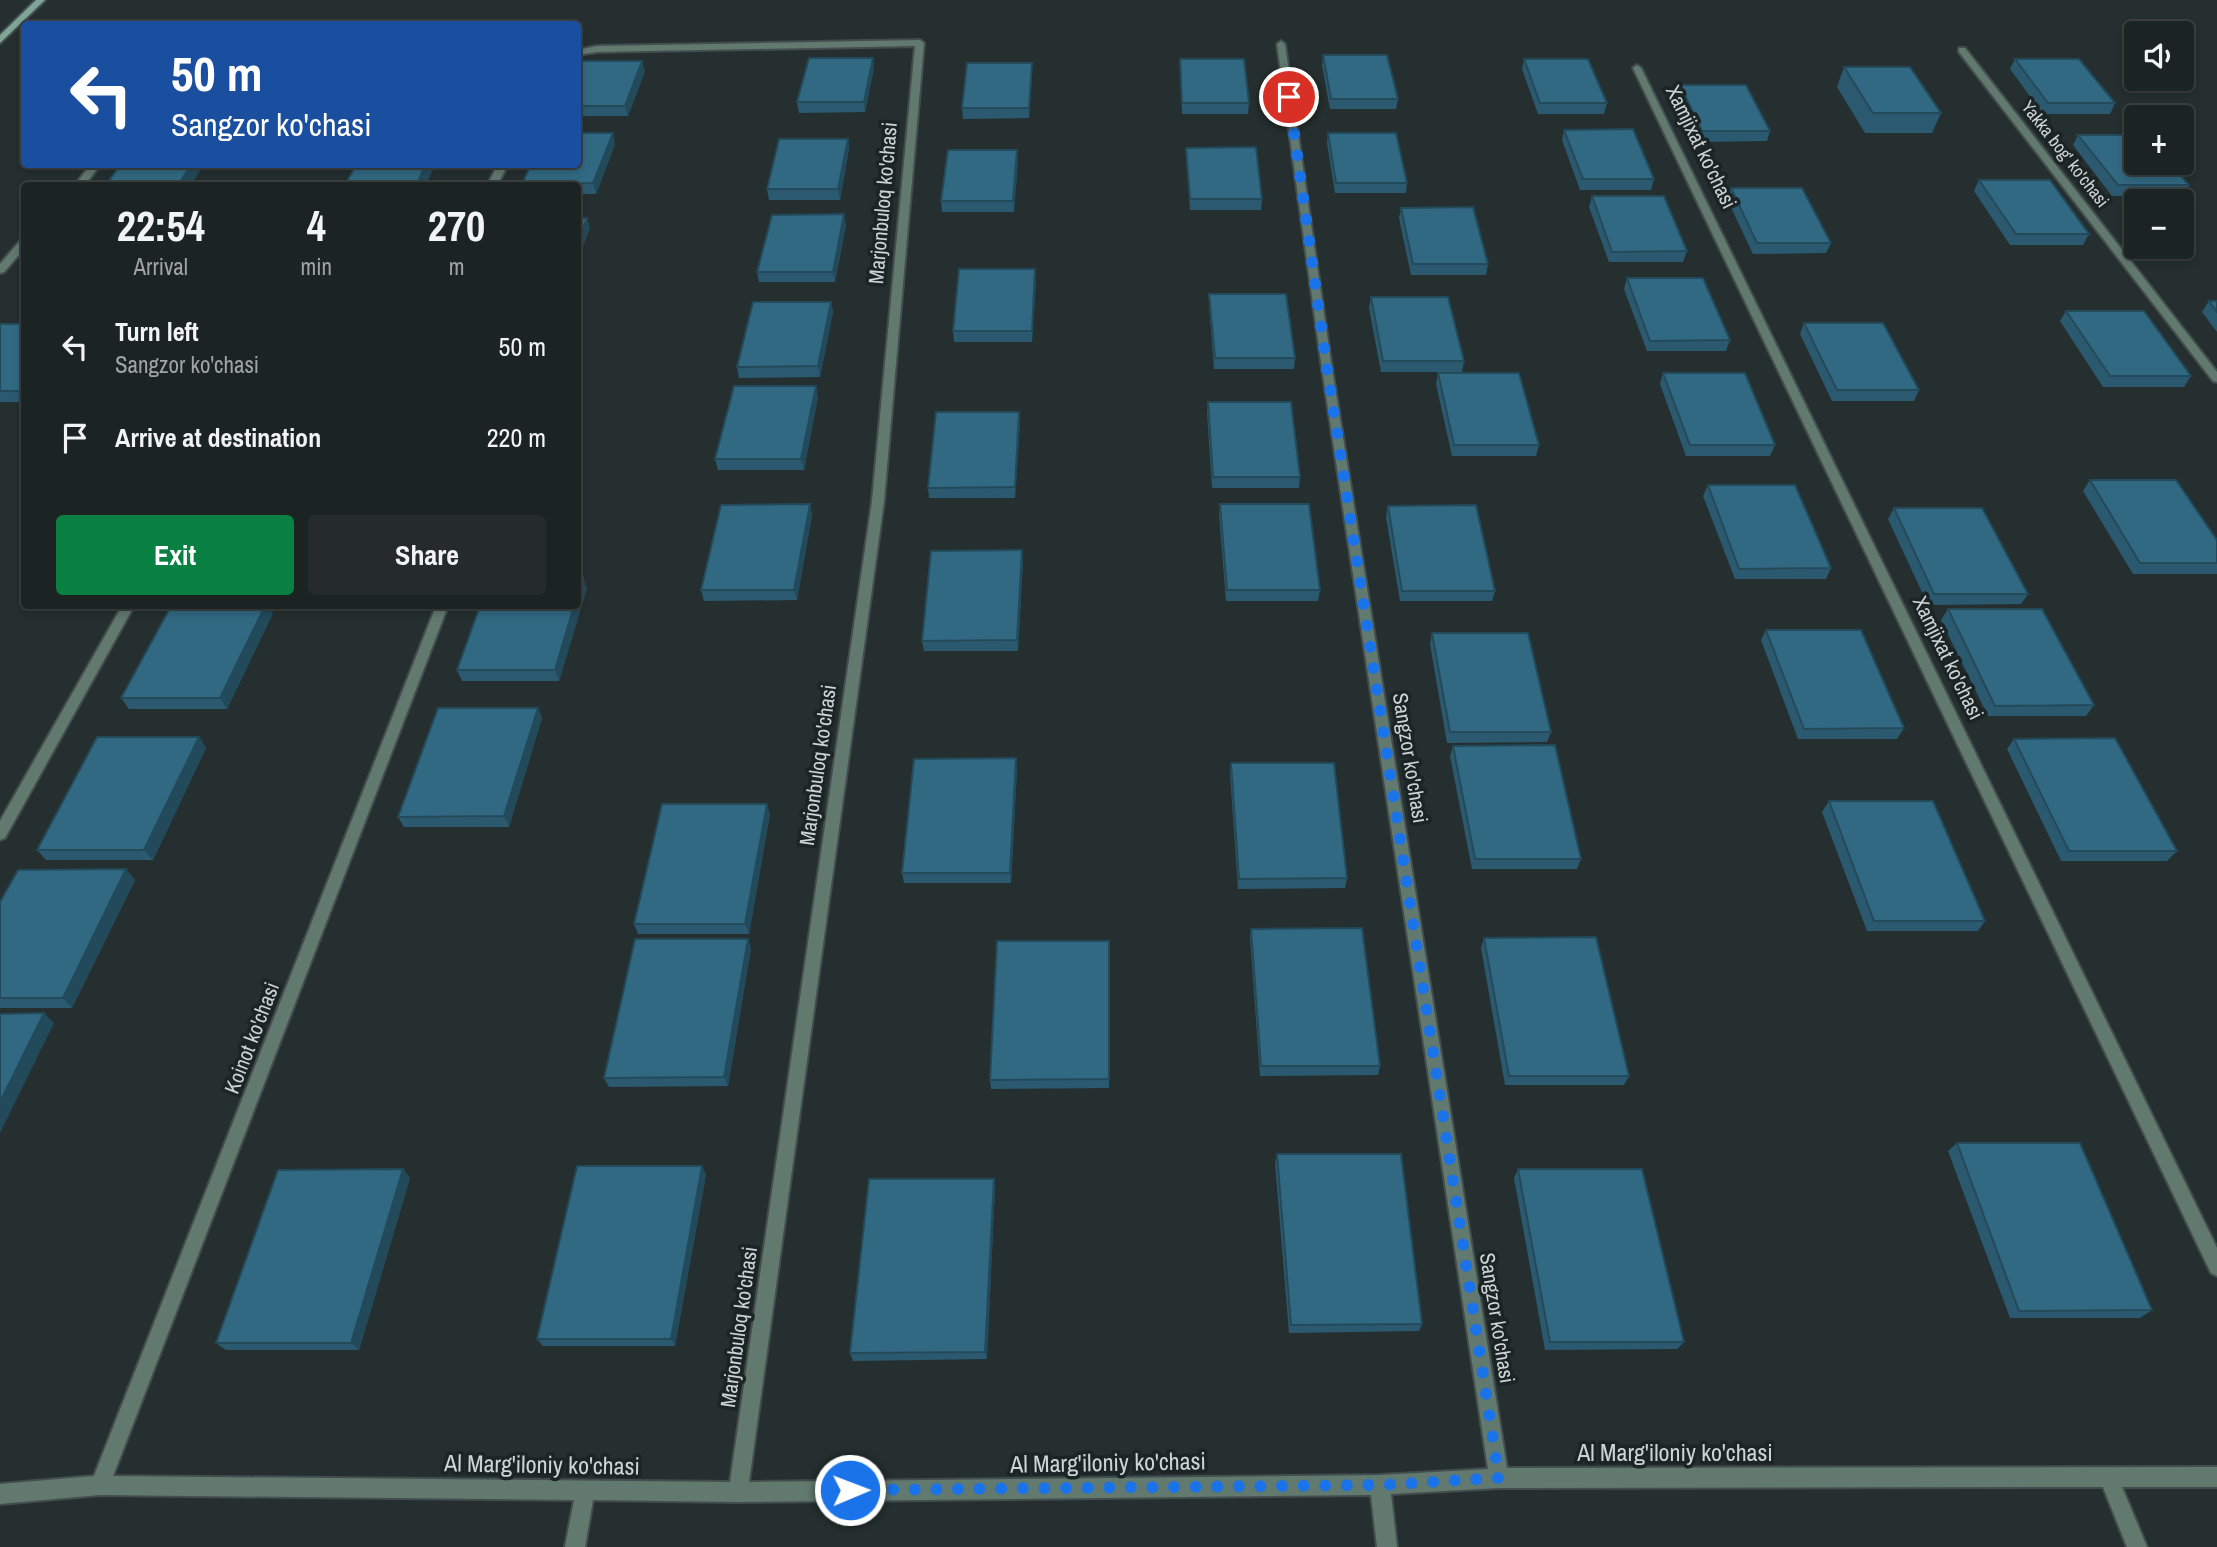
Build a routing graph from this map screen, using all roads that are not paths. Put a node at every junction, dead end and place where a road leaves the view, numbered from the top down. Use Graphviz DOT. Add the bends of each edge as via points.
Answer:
graph roads {
  1 [pos="40,0"];
  2 [pos="0,40"];
  3 [pos="1281,44"];
  4 [pos="1962,50"];
  5 [pos="581,52"];
  6 [pos="1637,68"];
  7 [pos="94,168"];
  8 [pos="81,182"];
  9 [pos="21,246"];
  10 [pos="0,270"];
  11 [pos="2217,379"];
  12 [pos="126,609"];
  13 [pos="441,609"];
  14 [pos="0,834"];
  15 [pos="2217,1267"];
  16 [pos="2108,1476"];
  17 [pos="2217,1477"];
  18 [pos="1499,1478"];
  19 [pos="100,1485"];
  20 [pos="1380,1485"];
  21 [pos="585,1491"];
  22 [pos="738,1492"];
  23 [pos="0,1494"];
  24 [pos="575,1547"];
  25 [pos="1387,1547"];
  26 [pos="2137,1547"];
  1 -- 2 [label="main road"];
  3 -- 18 [label="street, Sangzor ko'chasi"];
  4 -- 11 [label="street, Yakka bog' ko'chasi"];
  5 -- 22 [label="street, Marjonbuloq ko'chasi" via="920,43 878,501"];
  6 -- 15 [label="street, Xamjixat ko'chasi"];
  7 -- 8 [label="street"];
  9 -- 10 [label="street"];
  12 -- 14 [label="street"];
  13 -- 19 [label="street, Koinot ko'chasi"];
  16 -- 17 [label="street, Al Marg'iloniy ko'chasi"];
  16 -- 18 [label="street, Al Marg'iloniy ko'chasi"];
  16 -- 26 [label="street"];
  18 -- 20 [label="street, Al Marg'iloniy ko'chasi"];
  19 -- 21 [label="street, Al Marg'iloniy ko'chasi"];
  19 -- 23 [label="street, Al Marg'iloniy ko'chasi"];
  20 -- 22 [label="street, Al Marg'iloniy ko'chasi"];
  20 -- 25 [label="street"];
  21 -- 22 [label="street, Al Marg'iloniy ko'chasi"];
  21 -- 24 [label="street"];
}
